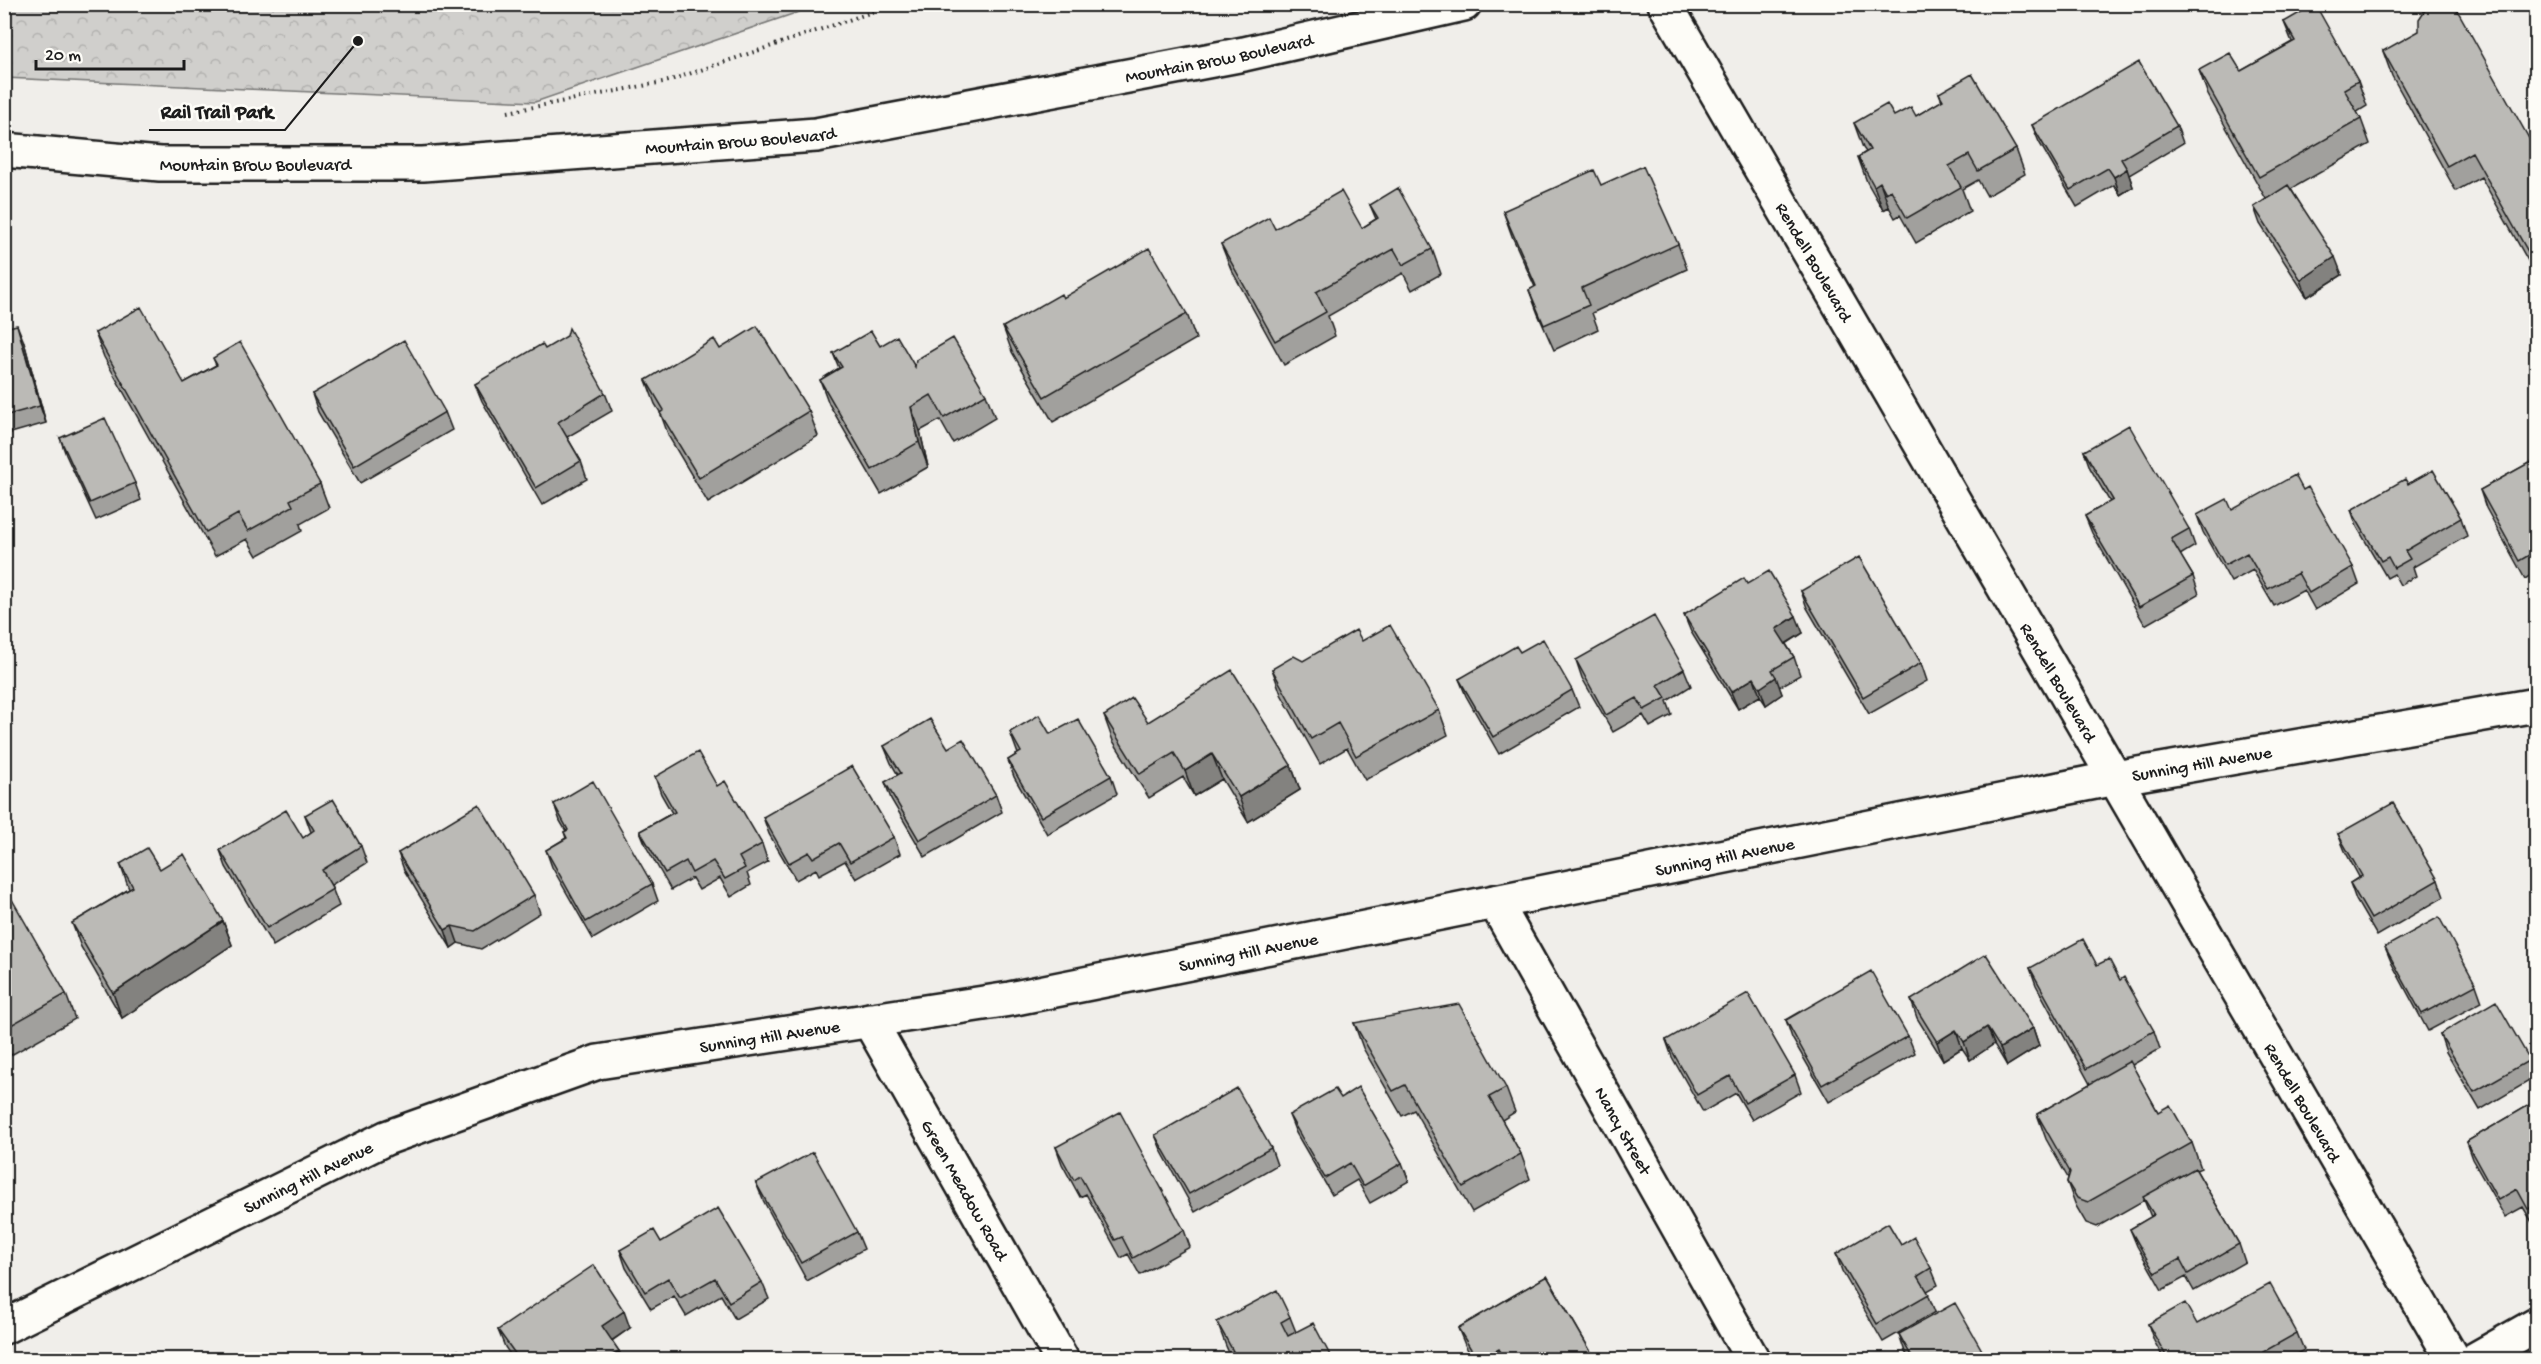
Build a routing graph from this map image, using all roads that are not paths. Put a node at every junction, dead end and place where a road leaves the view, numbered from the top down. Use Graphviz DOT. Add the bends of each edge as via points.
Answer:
graph roads {
  1 [pos="1464,4"];
  2 [pos="1665,4"];
  3 [pos="4,150"];
  4 [pos="2536,705"];
  5 [pos="2115,778"];
  6 [pos="1495,902"];
  7 [pos="869,1020"];
  8 [pos="2536,1325"];
  9 [pos="4,1327"];
  10 [pos="1062,1359"];
  11 [pos="1753,1359"];
  12 [pos="2453,1359"];
  13 [pos="2474,1359"];
  1 -- 3 [label="street, Mountain Brow Boulevard" via="1244,54 816,135 423,164 160,164"];
  2 -- 5 [label="street, Rendell Boulevard"];
  4 -- 5 [label="street, Sunning Hill Avenue"];
  5 -- 6 [label="street, Sunning Hill Avenue"];
  5 -- 12 [label="street, Rendell Boulevard"];
  6 -- 7 [label="street, Sunning Hill Avenue" via="1010,999"];
  6 -- 11 [label="street, Nancy Street"];
  7 -- 9 [label="street, Sunning Hill Avenue" via="587,1066 386,1138"];
  7 -- 10 [label="street, Green Meadow Road"];
  8 -- 13 [label="street"];
}
